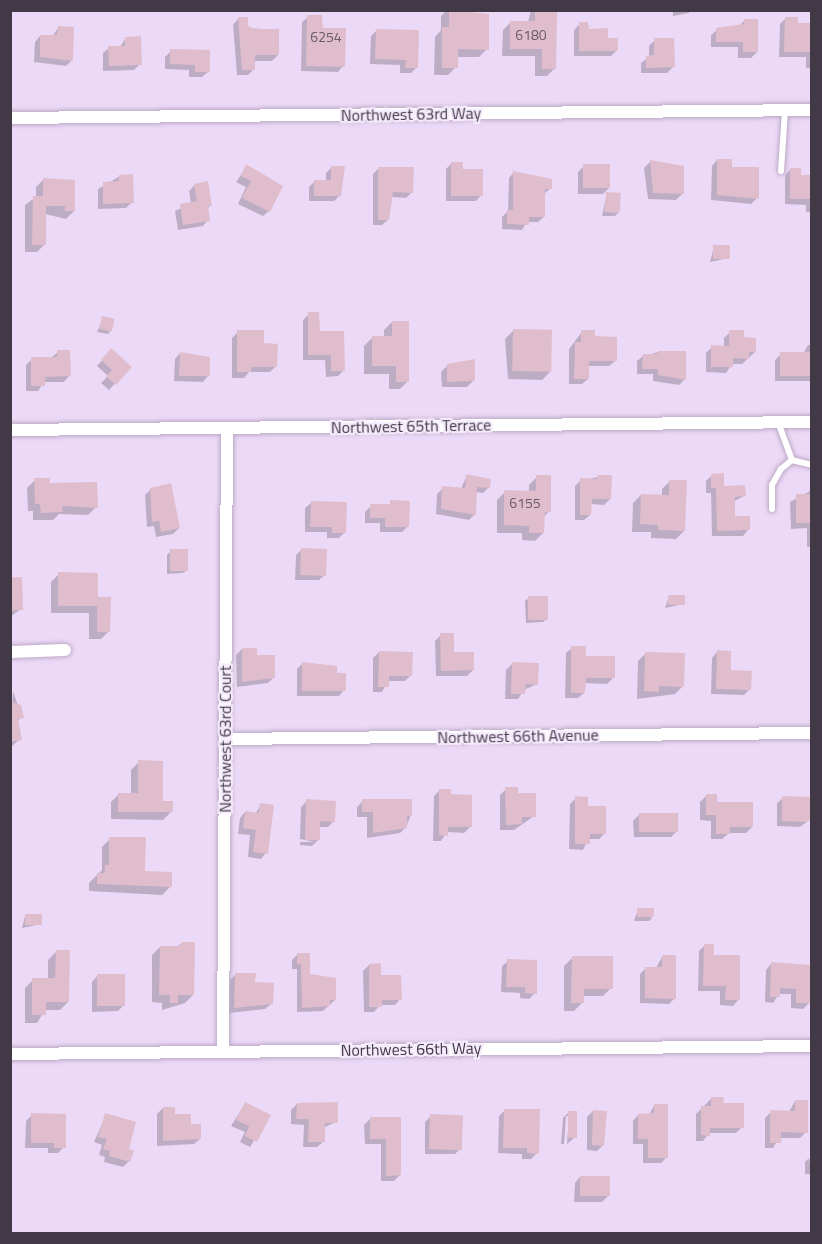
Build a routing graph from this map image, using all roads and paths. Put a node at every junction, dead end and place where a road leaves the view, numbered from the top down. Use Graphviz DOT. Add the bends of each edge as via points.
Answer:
graph roads {
  1 [pos="785,110"];
  2 [pos="812,110"];
  3 [pos="10,118"];
  4 [pos="781,171"];
  5 [pos="778,422"];
  6 [pos="812,422"];
  7 [pos="227,428"];
  8 [pos="10,430"];
  9 [pos="792,460"];
  10 [pos="812,465"];
  11 [pos="772,509"];
  12 [pos="65,650"];
  13 [pos="10,652"];
  14 [pos="812,733"];
  15 [pos="225,739"];
  16 [pos="812,1046"];
  17 [pos="222,1051"];
  18 [pos="10,1054"];
  1 -- 2 [label="street, Northwest 63rd Way"];
  1 -- 3 [label="street, Northwest 63rd Way"];
  1 -- 4 [label="lane"];
  5 -- 6 [label="street, Northwest 65th Terrace"];
  5 -- 7 [label="street, Northwest 65th Terrace"];
  5 -- 9 [label="lane"];
  7 -- 8 [label="street, Northwest 65th Terrace"];
  7 -- 15 [label="street, Northwest 63rd Court"];
  9 -- 10 [label="lane"];
  9 -- 11 [label="lane" via="772,485"];
  12 -- 13 [label="street"];
  14 -- 15 [label="street, Northwest 66th Avenue"];
  15 -- 17 [label="street, Northwest 63rd Court"];
  16 -- 17 [label="street, Northwest 66th Way"];
  17 -- 18 [label="street, Northwest 66th Way"];
}
